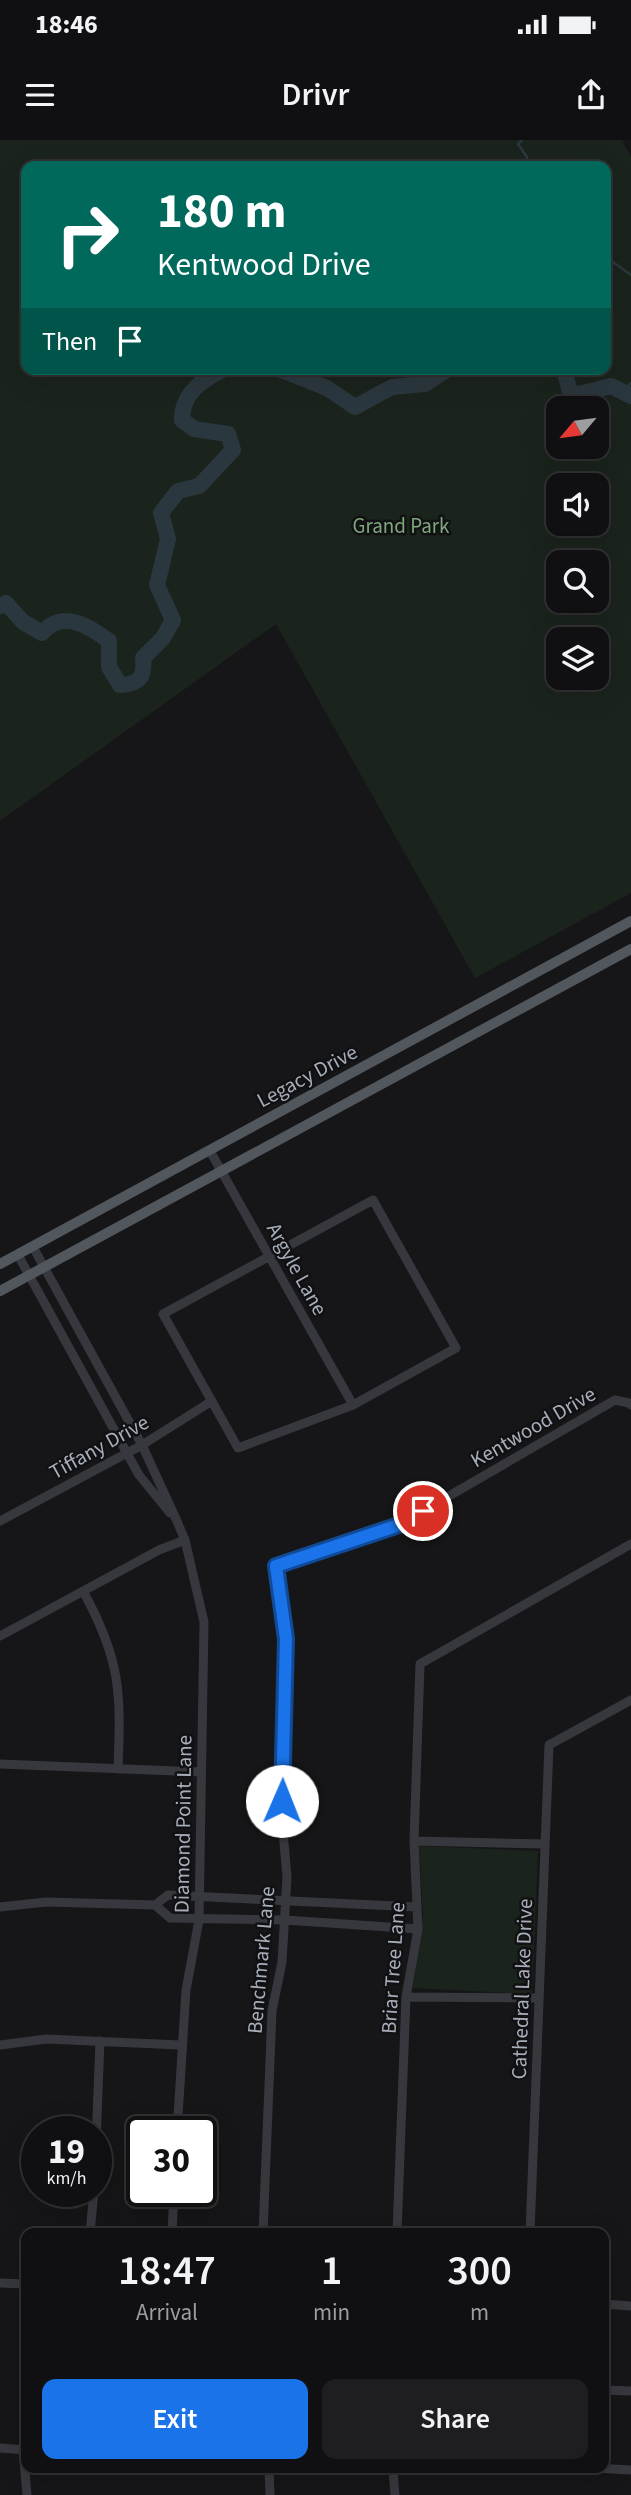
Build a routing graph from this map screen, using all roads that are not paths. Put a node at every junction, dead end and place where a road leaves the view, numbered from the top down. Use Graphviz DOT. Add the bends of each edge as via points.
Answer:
graph roads {
  1 [pos="631,921"];
  2 [pos="631,948"];
  3 [pos="481,1004"];
  4 [pos="492,1025"];
  5 [pos="210,1151"];
  6 [pos="222,1172"];
  7 [pos="33,1247"];
  8 [pos="18,1255"];
  9 [pos="270,1256"];
  10 [pos="0,1264"];
  11 [pos="45,1268"];
  12 [pos="29,1276"];
  13 [pos="0,1291"];
  14 [pos="212,1401"];
  15 [pos="353,1405"];
  16 [pos="631,1405"];
  17 [pos="142,1445"];
  18 [pos="127,1453"];
  19 [pos="176,1519"];
  20 [pos="0,1521"];
  21 [pos="185,1540"];
  22 [pos="631,1544"];
  23 [pos="276,1566"];
  24 [pos="83,1591"];
  25 [pos="0,1636"];
  26 [pos="631,1700"];
  27 [pos="0,1764"];
  28 [pos="118,1769"];
  29 [pos="201,1772"];
  30 [pos="414,1841"];
  31 [pos="545,1844"];
  32 [pos="200,1897"];
  33 [pos="284,1902"];
  34 [pos="155,1905"];
  35 [pos="0,1907"];
  36 [pos="417,1908"];
  37 [pos="199,1920"];
  38 [pos="285,1920"];
  39 [pos="418,1928"];
  40 [pos="406,1997"];
  41 [pos="539,1998"];
  42 [pos="100,2041"];
  43 [pos="0,2045"];
  44 [pos="180,2045"];
  45 [pos="97,2116"];
  46 [pos="178,2116"];
  47 [pos="92,2207"];
  48 [pos="173,2207"];
  49 [pos="90,2228"];
  50 [pos="172,2228"];
  51 [pos="264,2228"];
  52 [pos="397,2228"];
  53 [pos="530,2228"];
  54 [pos="0,2283"];
  55 [pos="21,2284"];
  56 [pos="609,2304"];
  57 [pos="631,2305"];
  58 [pos="609,2390"];
  59 [pos="631,2392"];
  60 [pos="0,2448"];
  61 [pos="21,2450"];
  62 [pos="609,2469"];
  63 [pos="631,2470"];
  64 [pos="26,2473"];
  65 [pos="270,2473"];
  66 [pos="395,2473"];
  67 [pos="27,2495"];
  68 [pos="270,2495"];
  69 [pos="395,2495"];
  1 -- 3 [label="main road, Legacy Drive"];
  2 -- 4 [label="main road, Legacy Drive"];
  3 -- 4 [label="main road"];
  3 -- 5 [label="main road, Legacy Drive"];
  4 -- 6 [label="main road, Legacy Drive"];
  5 -- 6 [label="street, Argyle Lane"];
  5 -- 7 [label="main road, Legacy Drive"];
  6 -- 9 [label="street, Argyle Lane"];
  6 -- 11 [label="main road, Legacy Drive"];
  7 -- 8 [label="main road, Legacy Drive"];
  7 -- 11 [label="street, Diamond Point Lane"];
  8 -- 10 [label="main road, Legacy Drive"];
  8 -- 12 [label="street, Diamond Point Lane"];
  9 -- 14 [label="street" via="163,1314"];
  9 -- 15 [label="street, Argyle Lane"];
  9 -- 15 [label="street" via="373,1200 456,1348"];
  11 -- 12 [label="main road, Legacy Drive"];
  11 -- 17 [label="street, Diamond Point Lane"];
  12 -- 13 [label="main road, Legacy Drive"];
  12 -- 18 [label="street, Diamond Point Lane"];
  14 -- 15 [label="street" via="238,1448"];
  14 -- 17 [label="street, Tiffany Drive"];
  16 -- 23 [label="street, Kentwood Drive" via="615,1400 399,1525"];
  17 -- 18 [label="street, Tiffany Drive"];
  17 -- 19 [label="street, Diamond Point Lane"];
  18 -- 19 [label="street, Diamond Point Lane"];
  18 -- 20 [label="street, Tiffany Drive"];
  19 -- 21 [label="street, Diamond Point Lane"];
  21 -- 24 [label="street"];
  21 -- 29 [label="street, Diamond Point Lane" via="204,1622"];
  22 -- 30 [label="street, Briar Tree Lane" via="420,1664"];
  23 -- 33 [label="street, Benchmark Lane" via="286,1639"];
  24 -- 25 [label="street"];
  24 -- 28 [label="street" via="107,1639 118,1681"];
  26 -- 31 [label="street, Cathedral Lake Drive" via="549,1745"];
  27 -- 28 [label="street"];
  28 -- 29 [label="street"];
  29 -- 32 [label="street, Diamond Point Lane"];
  30 -- 31 [label="street"];
  30 -- 36 [label="street, Briar Tree Lane"];
  31 -- 41 [label="street, Cathedral Lake Drive"];
  32 -- 33 [label="street"];
  32 -- 34 [label="street" via="168,1895"];
  32 -- 37 [label="street, Diamond Point Lane"];
  33 -- 36 [label="street"];
  33 -- 38 [label="street, Benchmark Lane"];
  34 -- 35 [label="street" via="46,1902"];
  34 -- 37 [label="street" via="170,1918"];
  36 -- 39 [label="street, Briar Tree Lane"];
  37 -- 38 [label="street"];
  37 -- 44 [label="street, Diamond Point Lane"];
  38 -- 39 [label="street"];
  38 -- 51 [label="street, Benchmark Lane" via="272,2011"];
  39 -- 40 [label="street, Briar Tree Lane"];
  40 -- 41 [label="street"];
  40 -- 52 [label="street, Briar Tree Lane"];
  41 -- 53 [label="street, Cathedral Lake Drive"];
  42 -- 43 [label="street" via="46,2039"];
  42 -- 44 [label="street"];
  42 -- 45 [label="street"];
  44 -- 46 [label="street, Diamond Point Lane"];
  47 -- 49 [label="street"];
  48 -- 50 [label="street"];
  54 -- 55 [label="street"];
  56 -- 57 [label="street"];
  58 -- 59 [label="street"];
  60 -- 61 [label="street"];
  62 -- 63 [label="street"];
  64 -- 67 [label="street"];
  65 -- 68 [label="street"];
  66 -- 69 [label="street"];
}
